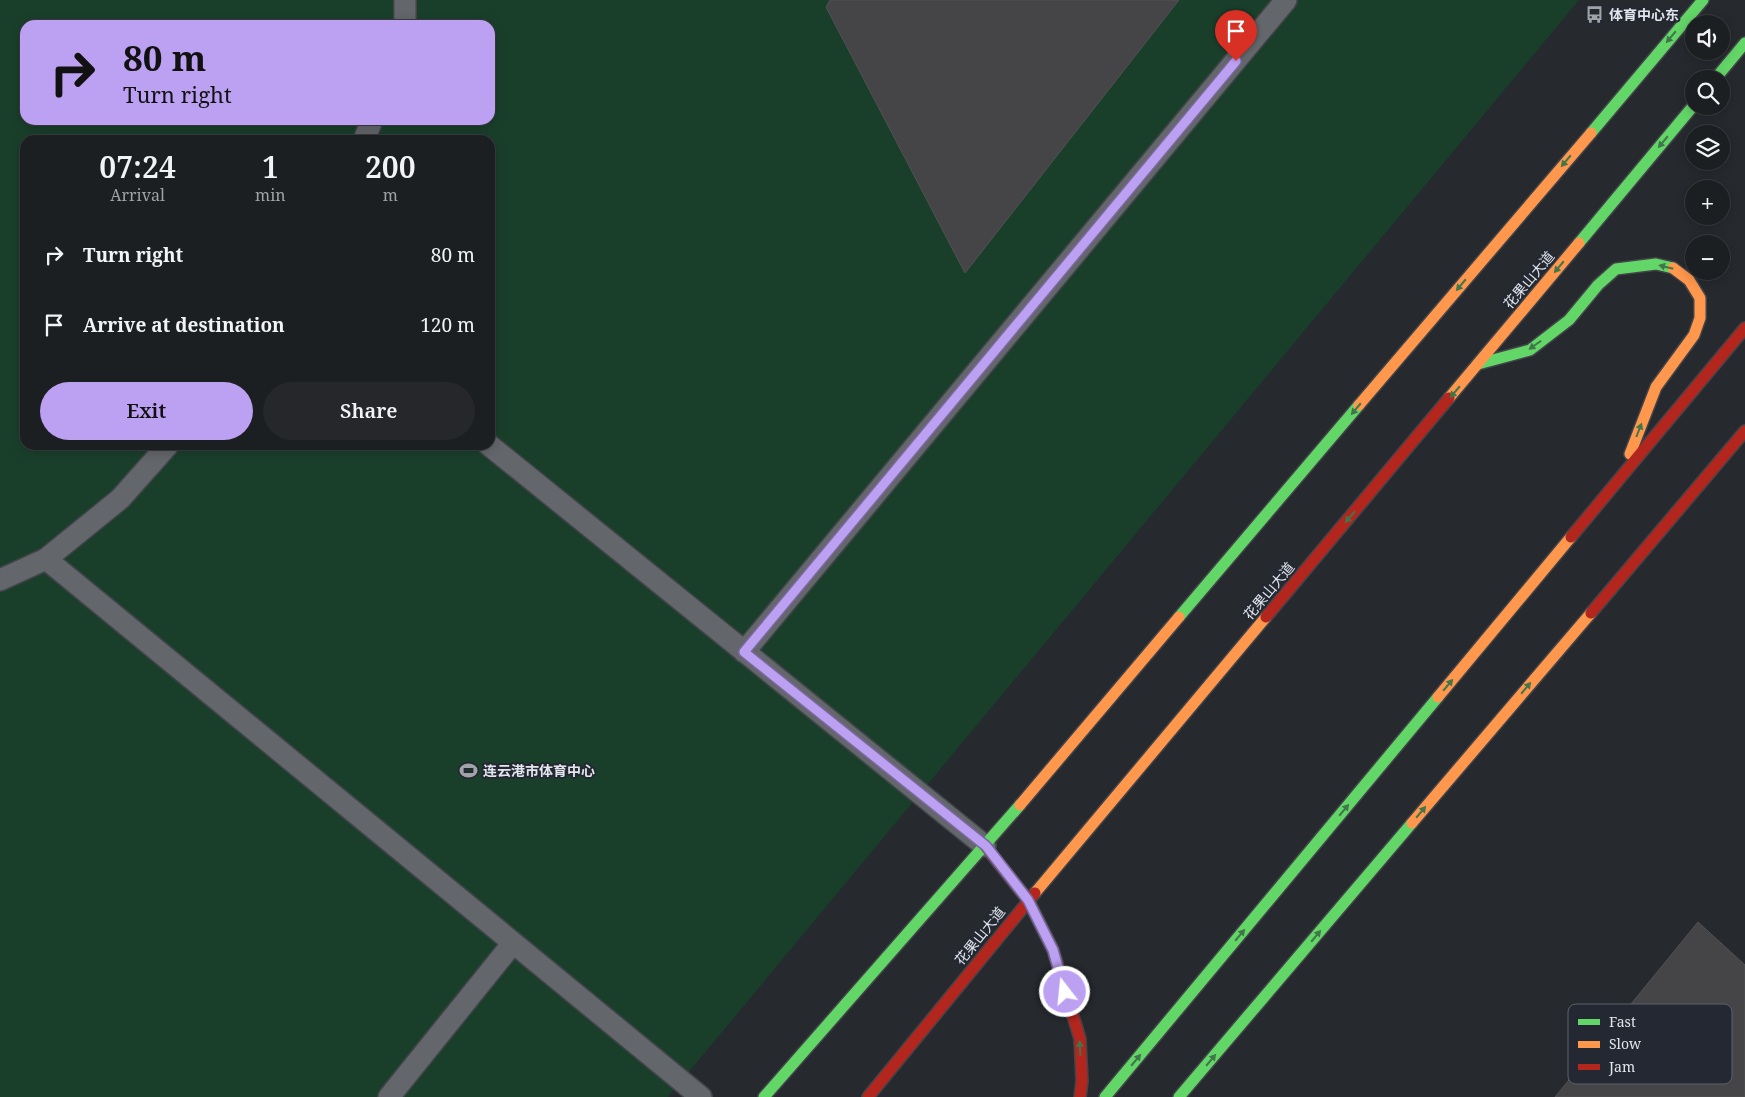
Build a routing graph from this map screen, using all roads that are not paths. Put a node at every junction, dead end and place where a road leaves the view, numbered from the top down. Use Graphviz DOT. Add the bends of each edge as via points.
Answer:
graph roads {
  1 [pos="406,0"];
  2 [pos="1286,0"];
  3 [pos="1703,0"];
  4 [pos="405,20"];
  5 [pos="1745,43"];
  6 [pos="1722,70"];
  7 [pos="1686,115"];
  8 [pos="1745,328"];
  9 [pos="1478,364"];
  10 [pos="1745,431"];
  11 [pos="164,450"];
  12 [pos="495,450"];
  13 [pos="1622,476"];
  14 [pos="46,560"];
  15 [pos="0,580"];
  16 [pos="744,652"];
  17 [pos="986,846"];
  18 [pos="1028,900"];
  19 [pos="513,943"];
  20 [pos="389,1097"];
  21 [pos="701,1097"];
  22 [pos="764,1097"];
  23 [pos="868,1097"];
  24 [pos="1080,1097"];
  25 [pos="1105,1097"];
  26 [pos="1179,1097"];
  1 -- 4 [label="lane"];
  2 -- 16 [label="lane"];
  3 -- 17 [label="main road, one-way"];
  5 -- 6 [label="main road"];
  7 -- 9 [label="main road, 花果山大道, one-way"];
  8 -- 13 [label="main road"];
  13 -- 9 [label="main road, one-way" via="1656,387 1694,335 1700,318 1700,298 1689,280 1673,268 1656,264 1616,269 1568,320 1530,350"];
  9 -- 18 [label="main road, 花果山大道, one-way"];
  26 -- 10 [label="main road, one-way"];
  11 -- 14 [label="lane" via="120,499"];
  12 -- 16 [label="lane"];
  25 -- 13 [label="main road, one-way"];
  14 -- 15 [label="lane"];
  14 -- 19 [label="lane"];
  16 -- 17 [label="lane"];
  17 -- 18 [label="main road"];
  17 -- 22 [label="main road"];
  18 -- 23 [label="main road, 花果山大道"];
  24 -- 18 [label="main road, one-way" via="1080,1039 1053,950"];
  19 -- 20 [label="lane"];
  19 -- 21 [label="lane"];
}
